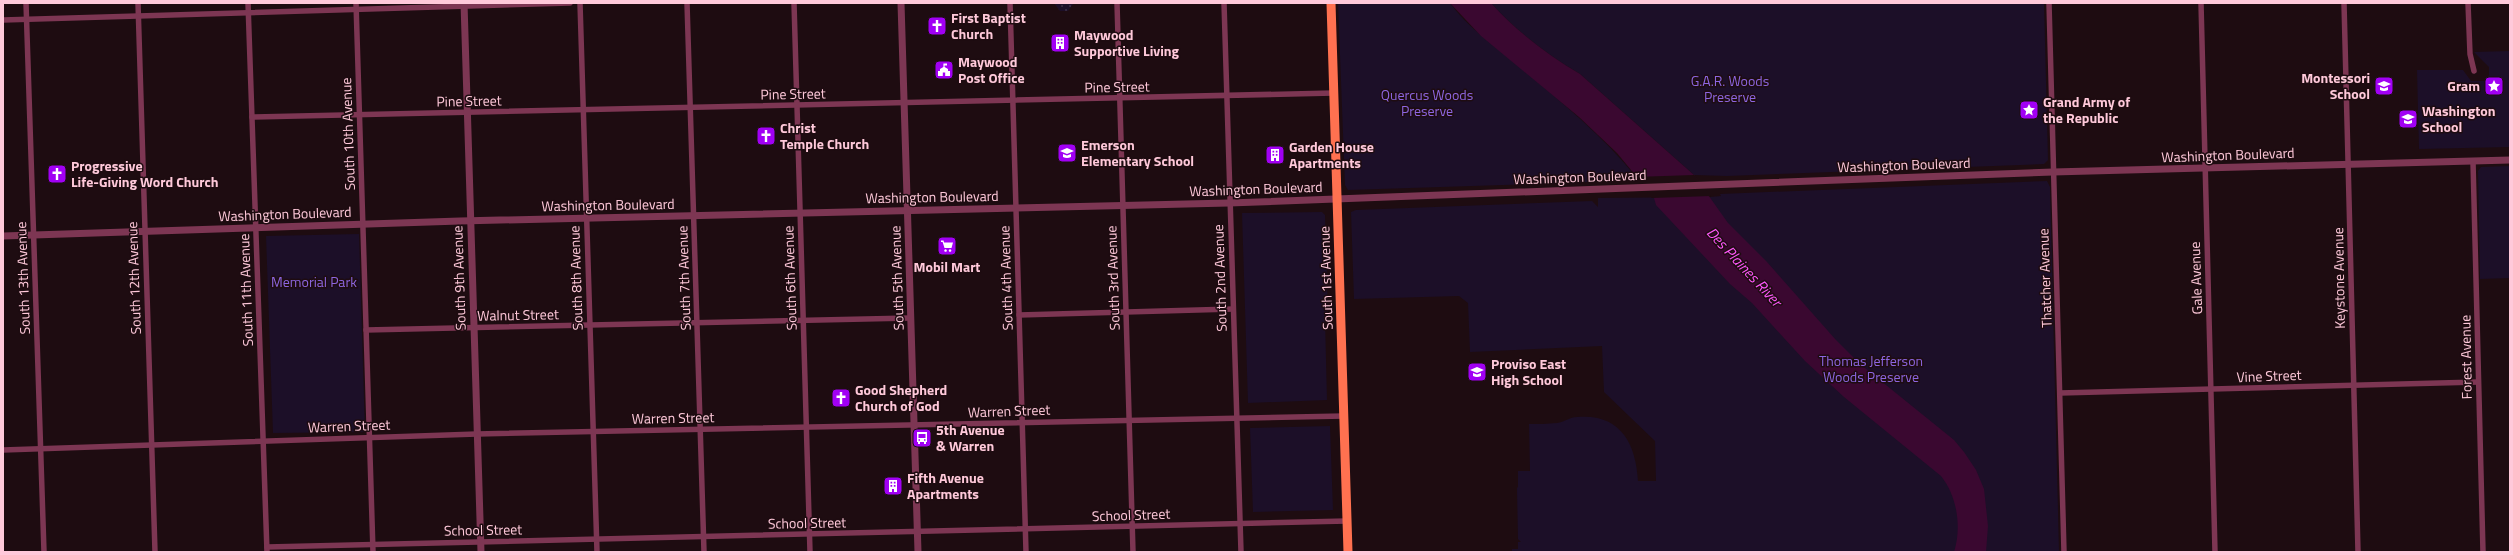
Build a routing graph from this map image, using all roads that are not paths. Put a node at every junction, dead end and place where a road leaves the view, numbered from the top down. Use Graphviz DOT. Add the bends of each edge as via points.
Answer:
graph roads {
  1 [pos="26,3"];
  2 [pos="138,3"];
  3 [pos="248,3"];
  4 [pos="570,3"];
  5 [pos="580,3"];
  6 [pos="687,3"];
  7 [pos="794,3"];
  8 [pos="901,3"];
  9 [pos="1010,3"];
  10 [pos="1117,3"];
  11 [pos="1224,3"];
  12 [pos="1332,3"];
  13 [pos="2050,3"];
  14 [pos="2201,3"];
  15 [pos="2344,3"];
  16 [pos="2468,3"];
  17 [pos="464,4"];
  18 [pos="356,5"];
  19 [pos="248,12"];
  20 [pos="139,16"];
  21 [pos="26,19"];
  22 [pos="3,20"];
  23 [pos="2474,71"];
  24 [pos="1334,93"];
  25 [pos="1226,96"];
  26 [pos="1120,99"];
  27 [pos="1013,101"];
  28 [pos="904,103"];
  29 [pos="797,106"];
  30 [pos="689,108"];
  31 [pos="583,110"];
  32 [pos="467,113"];
  33 [pos="360,115"];
  34 [pos="252,118"];
  35 [pos="2510,160"];
  36 [pos="2473,162"];
  37 [pos="2348,164"];
  38 [pos="2205,169"];
  39 [pos="2054,172"];
  40 [pos="1338,199"];
  41 [pos="1229,203"];
  42 [pos="1123,206"];
  43 [pos="1016,208"];
  44 [pos="908,210"];
  45 [pos="800,213"];
  46 [pos="694,216"];
  47 [pos="587,218"];
  48 [pos="471,221"];
  49 [pos="363,225"];
  50 [pos="256,228"];
  51 [pos="145,232"];
  52 [pos="34,235"];
  53 [pos="3,236"];
  54 [pos="1233,310"];
  55 [pos="1126,312"];
  56 [pos="1019,314"];
  57 [pos="911,318"];
  58 [pos="803,320"];
  59 [pos="698,323"];
  60 [pos="590,325"];
  61 [pos="474,328"];
  62 [pos="366,330"];
  63 [pos="2478,382"];
  64 [pos="2353,386"];
  65 [pos="2211,390"];
  66 [pos="2060,393"];
  67 [pos="1344,416"];
  68 [pos="1237,418"];
  69 [pos="1130,419"];
  70 [pos="1022,422"];
  71 [pos="914,425"];
  72 [pos="807,427"];
  73 [pos="701,430"];
  74 [pos="593,432"];
  75 [pos="477,434"];
  76 [pos="370,438"];
  77 [pos="263,441"];
  78 [pos="151,445"];
  79 [pos="41,448"];
  80 [pos="3,450"];
  81 [pos="1347,521"];
  82 [pos="1240,524"];
  83 [pos="1133,527"];
  84 [pos="1025,530"];
  85 [pos="918,532"];
  86 [pos="810,535"];
  87 [pos="704,537"];
  88 [pos="596,540"];
  89 [pos="481,542"];
  90 [pos="373,544"];
  91 [pos="267,549"];
  92 [pos="44,552"];
  93 [pos="155,552"];
  94 [pos="373,552"];
  95 [pos="481,552"];
  96 [pos="597,552"];
  97 [pos="704,552"];
  98 [pos="810,552"];
  99 [pos="918,552"];
  100 [pos="1026,552"];
  101 [pos="1133,552"];
  102 [pos="1241,552"];
  103 [pos="1348,552"];
  104 [pos="2064,552"];
  105 [pos="2215,552"];
  106 [pos="2358,552"];
  107 [pos="2483,552"];
  1 -- 21 [label="street, South 13th Avenue"];
  2 -- 20 [label="street, South 12th Avenue"];
  3 -- 19 [label="street, South 11th Avenue"];
  4 -- 17 [label="street"];
  5 -- 31 [label="street, South 8th Avenue"];
  6 -- 30 [label="street, South 7th Avenue"];
  7 -- 29 [label="street, South 6th Avenue"];
  8 -- 28 [label="street, South 5th Avenue"];
  9 -- 27 [label="street, South 4th Avenue"];
  10 -- 26 [label="street, South 3rd Avenue"];
  11 -- 25 [label="street, South 2nd Avenue"];
  12 -- 24 [label="main road, South 1st Avenue"];
  13 -- 39 [label="street, Thatcher Avenue"];
  14 -- 38 [label="street, Gale Avenue"];
  15 -- 37 [label="street, Keystone Avenue"];
  16 -- 23 [label="street" via="2470,54"];
  17 -- 18 [label="street"];
  17 -- 32 [label="street, South 9th Avenue"];
  18 -- 19 [label="street"];
  18 -- 33 [label="street, South 10th Avenue"];
  19 -- 20 [label="street"];
  19 -- 34 [label="street, South 11th Avenue"];
  20 -- 21 [label="street"];
  20 -- 51 [label="street, South 12th Avenue"];
  21 -- 22 [label="street"];
  21 -- 52 [label="street, South 13th Avenue"];
  24 -- 25 [label="street, Pine Street"];
  24 -- 40 [label="main road, South 1st Avenue"];
  25 -- 26 [label="street, Pine Street"];
  25 -- 41 [label="street, South 2nd Avenue"];
  26 -- 27 [label="street, Pine Street"];
  26 -- 42 [label="street, South 3rd Avenue"];
  27 -- 28 [label="street, Pine Street"];
  27 -- 43 [label="street, South 4th Avenue"];
  28 -- 29 [label="street, Pine Street"];
  28 -- 44 [label="street, South 5th Avenue"];
  29 -- 30 [label="street, Pine Street"];
  29 -- 45 [label="street, South 6th Avenue"];
  30 -- 31 [label="street, Pine Street"];
  30 -- 46 [label="street, South 7th Avenue"];
  31 -- 32 [label="street, Pine Street"];
  31 -- 47 [label="street, South 8th Avenue"];
  32 -- 33 [label="street, Pine Street"];
  32 -- 48 [label="street, South 9th Avenue"];
  33 -- 34 [label="street, Pine Street"];
  33 -- 49 [label="street, South 10th Avenue"];
  34 -- 50 [label="street, South 11th Avenue"];
  35 -- 36 [label="street, Washington Boulevard"];
  36 -- 37 [label="street, Washington Boulevard"];
  36 -- 63 [label="street, Forest Avenue"];
  37 -- 38 [label="street, Washington Boulevard"];
  37 -- 64 [label="street, Keystone Avenue"];
  38 -- 39 [label="street, Washington Boulevard"];
  38 -- 65 [label="street, Gale Avenue"];
  39 -- 40 [label="street, Washington Boulevard"];
  39 -- 66 [label="street, Thatcher Avenue"];
  40 -- 41 [label="street, Washington Boulevard"];
  40 -- 67 [label="main road, South 1st Avenue"];
  41 -- 42 [label="street, Washington Boulevard"];
  41 -- 54 [label="street, South 2nd Avenue"];
  42 -- 43 [label="street, Washington Boulevard"];
  42 -- 55 [label="street, South 3rd Avenue"];
  43 -- 44 [label="street, Washington Boulevard"];
  43 -- 56 [label="street, South 4th Avenue"];
  44 -- 45 [label="street, Washington Boulevard"];
  44 -- 57 [label="street, South 5th Avenue"];
  45 -- 46 [label="street, Washington Boulevard"];
  45 -- 58 [label="street, South 6th Avenue"];
  46 -- 47 [label="street, Washington Boulevard"];
  46 -- 59 [label="street, South 7th Avenue"];
  47 -- 48 [label="street, Washington Boulevard"];
  47 -- 60 [label="street, South 8th Avenue"];
  48 -- 49 [label="street, Washington Boulevard"];
  48 -- 61 [label="street, South 9th Avenue"];
  49 -- 50 [label="street, Washington Boulevard"];
  49 -- 62 [label="street, South 10th Avenue"];
  50 -- 51 [label="street, Washington Boulevard"];
  50 -- 77 [label="street, South 11th Avenue"];
  51 -- 52 [label="street, Washington Boulevard"];
  51 -- 78 [label="street, South 12th Avenue"];
  52 -- 53 [label="street, Washington Boulevard"];
  52 -- 79 [label="street, South 13th Avenue"];
  54 -- 55 [label="street"];
  54 -- 68 [label="street, South 2nd Avenue"];
  55 -- 56 [label="street"];
  55 -- 69 [label="street, South 3rd Avenue"];
  56 -- 70 [label="street, South 4th Avenue"];
  57 -- 58 [label="street, Walnut Street"];
  57 -- 71 [label="street, South 5th Avenue"];
  58 -- 59 [label="street, Walnut Street"];
  58 -- 72 [label="street, South 6th Avenue"];
  59 -- 60 [label="street, Walnut Street"];
  59 -- 73 [label="street, South 7th Avenue"];
  60 -- 61 [label="street, Walnut Street"];
  60 -- 74 [label="street, South 8th Avenue"];
  61 -- 62 [label="street, Walnut Street"];
  61 -- 75 [label="street, South 9th Avenue"];
  62 -- 76 [label="street, South 10th Avenue"];
  63 -- 64 [label="street, Vine Street"];
  63 -- 107 [label="street, Forest Avenue"];
  64 -- 65 [label="street, Vine Street"];
  64 -- 106 [label="street, Keystone Avenue"];
  65 -- 66 [label="street, Vine Street"];
  65 -- 105 [label="street, Gale Avenue"];
  66 -- 104 [label="street, Thatcher Avenue"];
  67 -- 68 [label="street, Warren Street"];
  67 -- 81 [label="main road, South 1st Avenue"];
  68 -- 69 [label="street, Warren Street"];
  68 -- 82 [label="street, South 2nd Avenue"];
  69 -- 70 [label="street, Warren Street"];
  69 -- 83 [label="street, South 3rd Avenue"];
  70 -- 71 [label="street, Warren Street"];
  70 -- 84 [label="street, South 4th Avenue"];
  71 -- 72 [label="street, Warren Street"];
  71 -- 85 [label="street, South 5th Avenue"];
  72 -- 73 [label="street, Warren Street"];
  72 -- 86 [label="street, South 6th Avenue"];
  73 -- 74 [label="street, Warren Street"];
  73 -- 87 [label="street, South 7th Avenue"];
  74 -- 75 [label="street, Warren Street"];
  74 -- 88 [label="street, South 8th Avenue"];
  75 -- 76 [label="street, Warren Street"];
  75 -- 89 [label="street, South 9th Avenue"];
  76 -- 77 [label="street, Warren Street"];
  76 -- 90 [label="street, South 10th Avenue"];
  77 -- 78 [label="street, Warren Street"];
  77 -- 91 [label="street, South 11th Avenue"];
  78 -- 79 [label="street, Warren Street"];
  78 -- 93 [label="street, South 12th Avenue"];
  79 -- 80 [label="street, Warren Street"];
  79 -- 92 [label="street, South 13th Avenue"];
  81 -- 82 [label="street, School Street"];
  81 -- 103 [label="main road, South 1st Avenue"];
  82 -- 83 [label="street, School Street"];
  82 -- 102 [label="street, South 2nd Avenue"];
  83 -- 84 [label="street, School Street"];
  83 -- 101 [label="street, South 3rd Avenue"];
  84 -- 85 [label="street, School Street"];
  84 -- 100 [label="street, South 4th Avenue"];
  85 -- 86 [label="street, School Street"];
  85 -- 99 [label="street, South 5th Avenue"];
  86 -- 87 [label="street, School Street"];
  86 -- 98 [label="street, South 6th Avenue"];
  87 -- 88 [label="street, School Street"];
  87 -- 97 [label="street, South 7th Avenue"];
  88 -- 89 [label="street, School Street"];
  88 -- 96 [label="street, South 8th Avenue"];
  89 -- 90 [label="street, School Street"];
  89 -- 95 [label="street, South 9th Avenue"];
  90 -- 91 [label="street, School Street"];
  90 -- 94 [label="street, South 10th Avenue"];
}
